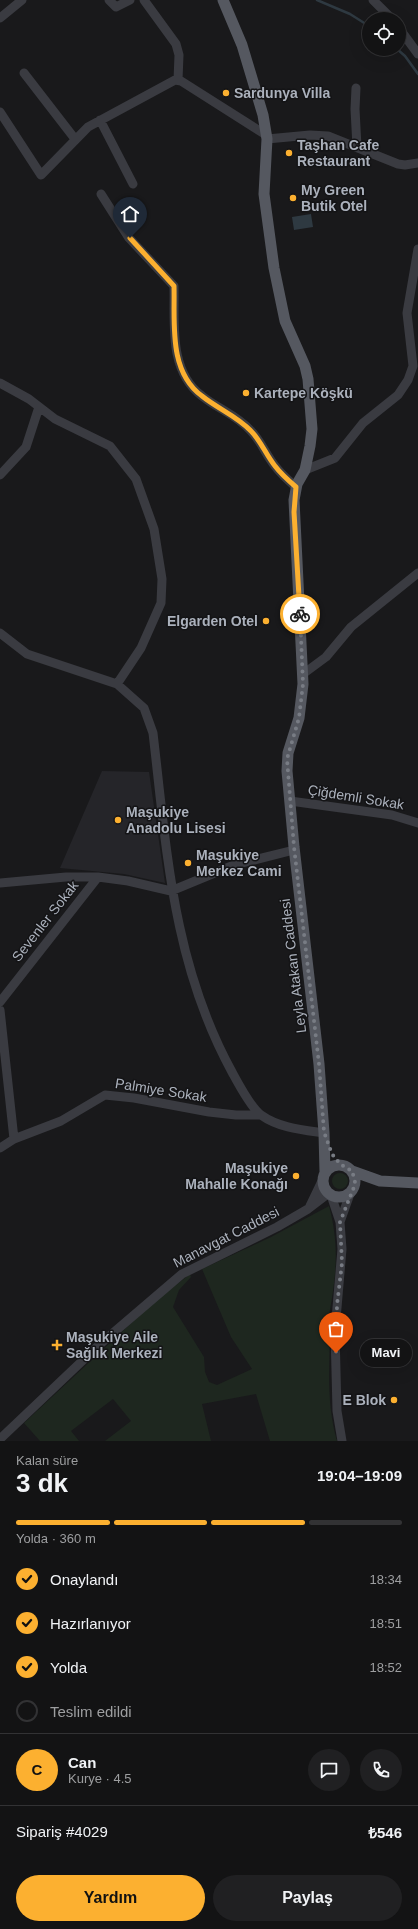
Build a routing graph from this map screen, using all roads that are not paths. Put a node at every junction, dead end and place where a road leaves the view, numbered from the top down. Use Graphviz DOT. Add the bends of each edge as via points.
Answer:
graph roads {
  1 [pos="22,0"];
  2 [pos="109,0"];
  3 [pos="130,0"];
  4 [pos="144,0"];
  5 [pos="222,0"];
  6 [pos="373,0"];
  7 [pos="385,12"];
  8 [pos="0,18"];
  9 [pos="406,38"];
  10 [pos="418,54"];
  11 [pos="24,73"];
  12 [pos="178,80"];
  13 [pos="356,88"];
  14 [pos="0,112"];
  15 [pos="100,120"];
  16 [pos="266,137"];
  17 [pos="75,139"];
  18 [pos="357,147"];
  19 [pos="418,163"];
  20 [pos="133,184"];
  21 [pos="101,194"];
  22 [pos="418,249"];
  23 [pos="415,366"];
  24 [pos="0,383"];
  25 [pos="39,407"];
  26 [pos="305,470"];
  27 [pos="0,475"];
  28 [pos="296,487"];
  29 [pos="418,572"];
  30 [pos="0,633"];
  31 [pos="303,674"];
  32 [pos="117,684"];
  33 [pos="290,801"];
  34 [pos="418,822"];
  35 [pos="294,850"];
  36 [pos="98,877"];
  37 [pos="0,883"];
  38 [pos="171,891"];
  39 [pos="0,1002"];
  40 [pos="0,1010"];
  41 [pos="260,1114"];
  42 [pos="324,1132"];
  43 [pos="14,1139"];
  44 [pos="0,1148"];
  45 [pos="340,1164"];
  46 [pos="352,1171"];
  47 [pos="324,1177"];
  48 [pos="380,1181"];
  49 [pos="418,1183"];
  50 [pos="353,1189"];
  51 [pos="330,1194"];
  52 [pos="308,1209"];
  53 [pos="340,1222"];
  54 [pos="0,1439"];
  55 [pos="342,1441"];
  1 -- 8 [label="street"];
  2 -- 3 [label="street" via="116,7"];
  4 -- 12 [label="street" via="176,44 179,55"];
  5 -- 16 [label="main road, Leyla Atakan Caddesi" via="242,45 254,82"];
  6 -- 7 [label="street"];
  9 -- 10 [label="street"];
  11 -- 17 [label="street"];
  12 -- 15 [label="street"];
  12 -- 16 [label="street"];
  13 -- 18 [label="street" via="354,109"];
  14 -- 17 [label="street" via="42,174"];
  15 -- 17 [label="street"];
  15 -- 20 [label="street"];
  16 -- 18 [label="street" via="319,135"];
  16 -- 26 [label="main road, Leyla Atakan Caddesi" via="264,194 274,268 285,321 305,366 308,379 312,429"];
  18 -- 19 [label="street" via="398,164"];
  21 -- 28 [label="street" via="130,238 174,286 174,339 179,361 189,382 203,397 234,416 252,432 275,466"];
  22 -- 23 [label="street" via="407,312"];
  23 -- 26 [label="street" via="398,395 367,419 335,458"];
  24 -- 25 [label="street"];
  25 -- 27 [label="street" via="26,447"];
  25 -- 32 [label="street" via="55,419 110,446 136,479 154,529 162,579 161,603 142,648"];
  26 -- 28 [label="main road, Leyla Atakan Caddesi"];
  28 -- 31 [label="main road, Leyla Atakan Caddesi" via="294,512"];
  29 -- 31 [label="street" via="351,627 326,657"];
  30 -- 32 [label="street" via="27,654"];
  31 -- 33 [label="main road, Leyla Atakan Caddesi" via="299,718 287,759"];
  32 -- 38 [label="street" via="144,708 153,733"];
  33 -- 34 [label="street, Çiğdemli Sokak" via="392,815"];
  33 -- 35 [label="main road, Leyla Atakan Caddesi"];
  35 -- 38 [label="street" via="234,865"];
  35 -- 42 [label="main road, Leyla Atakan Caddesi" via="319,1064"];
  36 -- 37 [label="street"];
  36 -- 38 [label="street"];
  36 -- 39 [label="street, Sevenler Sokak"];
  38 -- 41 [label="street" via="191,976 209,1025 237,1081"];
  40 -- 43 [label="street"];
  41 -- 42 [label="street" via="284,1125"];
  41 -- 43 [label="street, Palmiye Sokak" via="209,1112 105,1095 62,1120"];
  42 -- 45 [label="main road" via="332,1154"];
  42 -- 47 [label="main road"];
  43 -- 44 [label="street, Palmiye Sokak"];
  45 -- 46 [label="main road"];
  45 -- 47 [label="main road" via="330,1167"];
  46 -- 48 [label="main road"];
  46 -- 50 [label="main road" via="355,1181"];
  47 -- 51 [label="main road" via="324,1187"];
  47 -- 52 [label="street"];
  48 -- 49 [label="main road"];
  48 -- 50 [label="main road"];
  50 -- 51 [label="main road" via="342,1197"];
  50 -- 53 [label="street"];
  51 -- 52 [label="street, Manavgat Caddesi"];
  51 -- 53 [label="street"];
  52 -- 54 [label="street, Manavgat Caddesi" via="278,1227 182,1274 99,1345"];
  53 -- 55 [label="street" via="342,1263 336,1312 336,1365 337,1411"];
}
